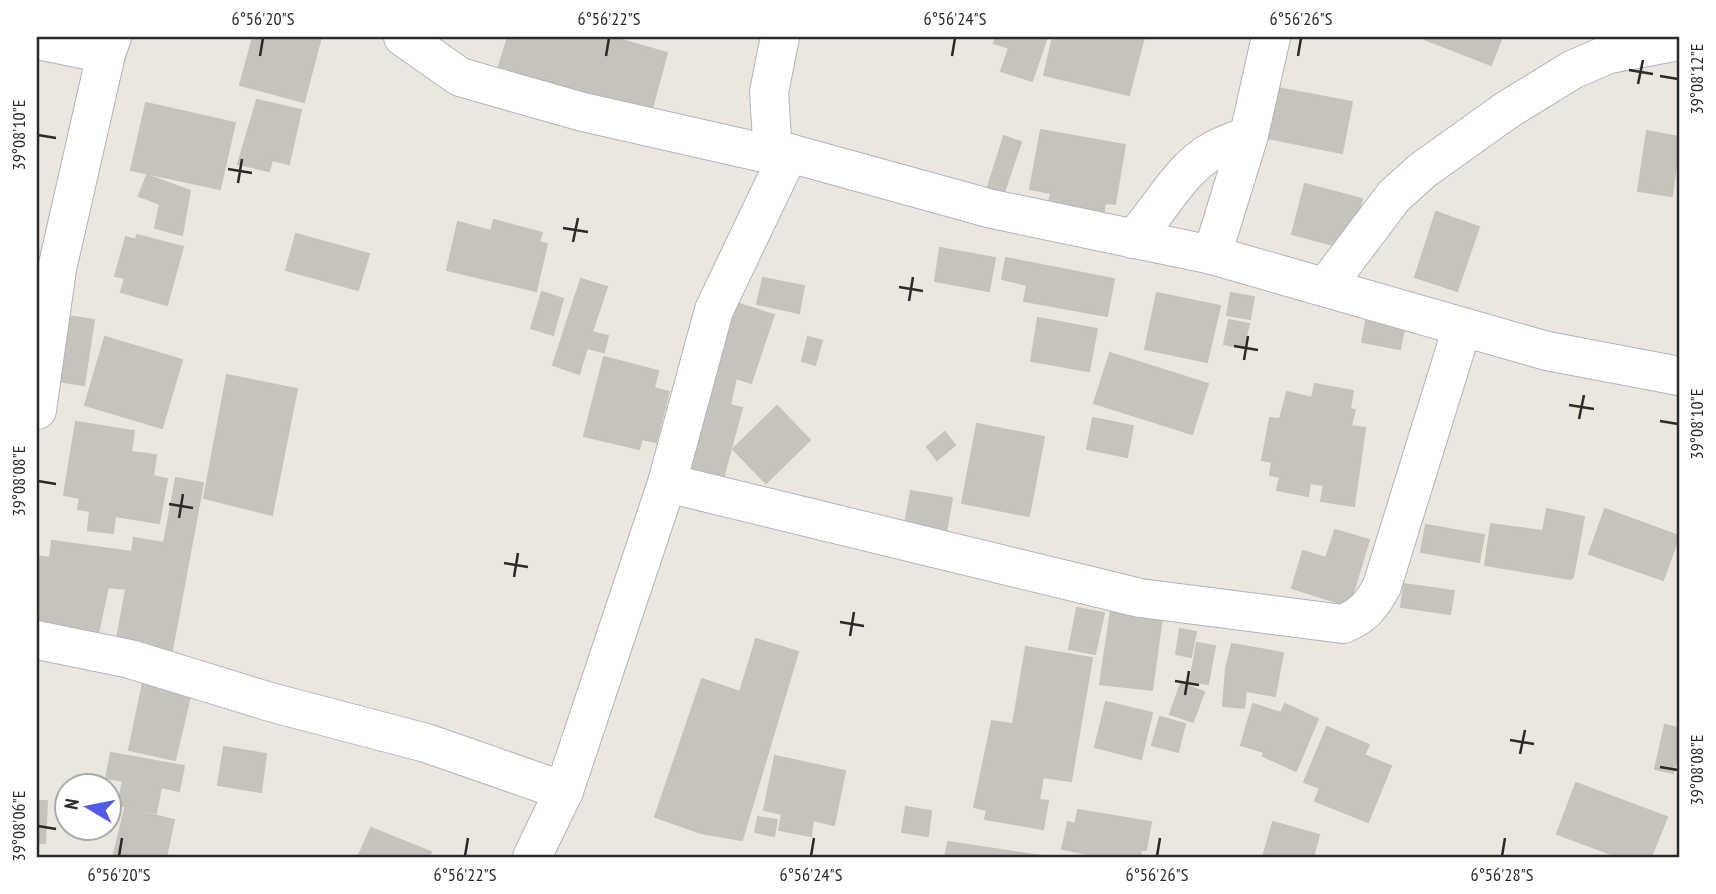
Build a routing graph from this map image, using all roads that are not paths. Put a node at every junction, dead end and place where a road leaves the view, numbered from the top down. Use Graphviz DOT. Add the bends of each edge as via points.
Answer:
graph roads {
  1 [pos="402,37"];
  2 [pos="780,37"];
  3 [pos="1271,37"];
  4 [pos="37,40"];
  5 [pos="1679,41"];
  6 [pos="109,46"];
  7 [pos="1249,135"];
  8 [pos="781,154"];
  9 [pos="52,228"];
  10 [pos="1133,239"];
  11 [pos="1212,255"];
  12 [pos="1326,286"];
  13 [pos="1462,328"];
  14 [pos="1679,376"];
  15 [pos="37,410"];
  16 [pos="667,483"];
  17 [pos="37,640"];
  18 [pos="564,791"];
  19 [pos="532,857"];
  1 -- 8 [label="street" via="460,77 583,113"];
  2 -- 8 [label="street" via="769,92"];
  3 -- 7 [label="street"];
  4 -- 6 [label="street"];
  5 -- 12 [label="street" via="1609,54 1572,70 1507,110 1394,196"];
  6 -- 9 [label="street"];
  7 -- 10 [label="street" via="1213,150 1194,165"];
  7 -- 11 [label="street"];
  8 -- 10 [label="street" via="992,209"];
  8 -- 16 [label="street" via="714,310"];
  9 -- 15 [label="street" via="57,269"];
  10 -- 11 [label="street"];
  11 -- 12 [label="street"];
  12 -- 13 [label="street"];
  13 -- 14 [label="street" via="1546,351"];
  13 -- 16 [label="street" via="1382,586 1372,605 1343,624 1140,598"];
  16 -- 18 [label="street"];
  17 -- 18 [label="street" via="130,659 426,743"];
  18 -- 19 [label="street"];
}
